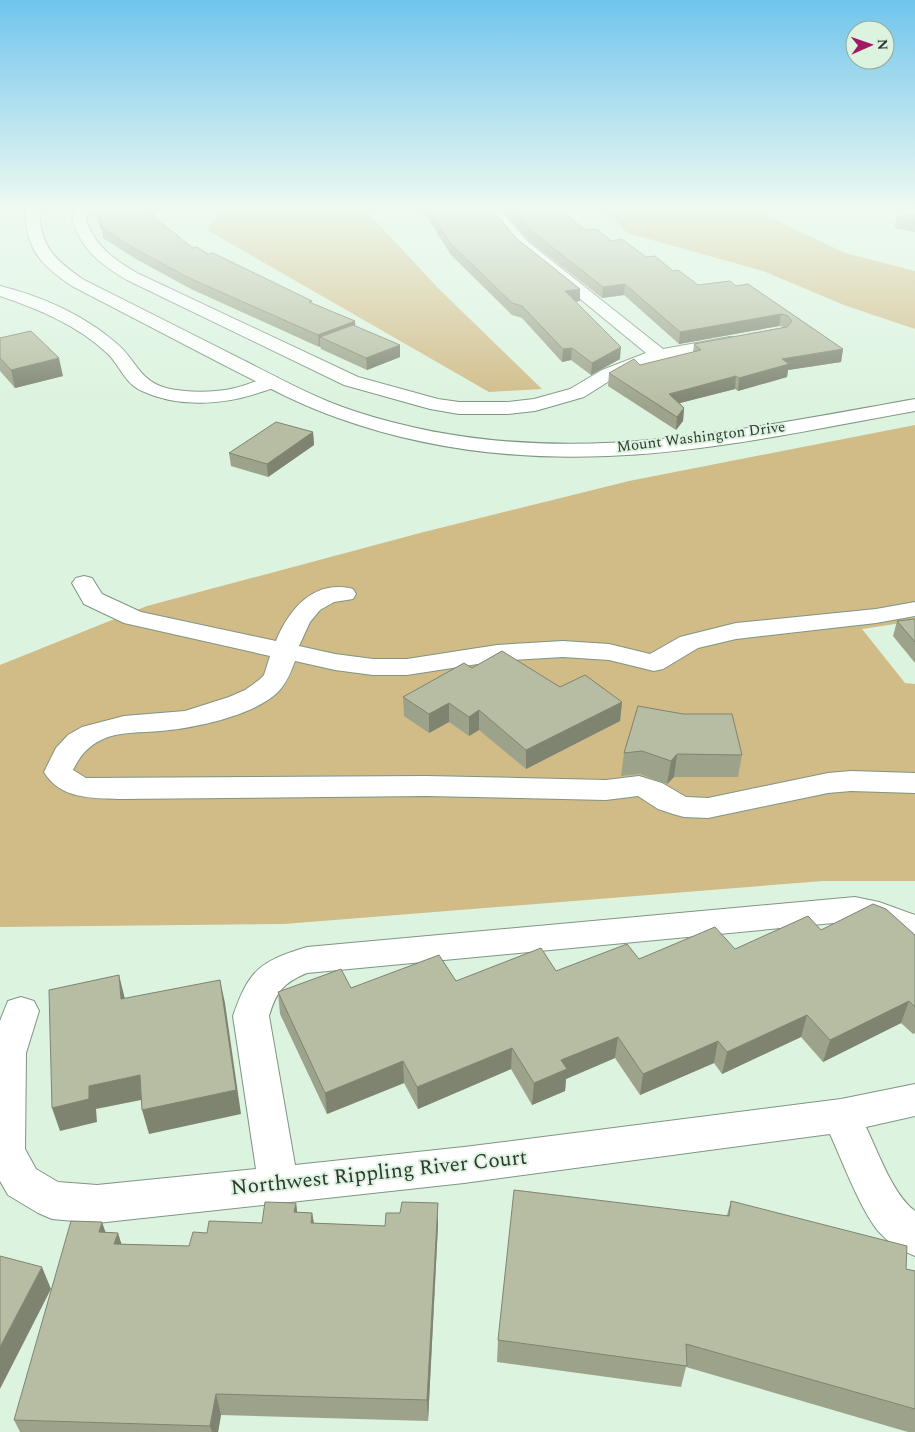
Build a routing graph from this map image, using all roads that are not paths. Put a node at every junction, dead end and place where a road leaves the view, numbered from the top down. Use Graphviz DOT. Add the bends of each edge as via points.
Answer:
graph roads {
  1 [pos="63,273"];
  2 [pos="127,273"];
  3 [pos="558,273"];
  4 [pos="0,292"];
  5 [pos="743,340"];
  6 [pos="659,354"];
  7 [pos="271,382"];
  8 [pos="915,405"];
  9 [pos="84,583"];
  10 [pos="344,594"];
  11 [pos="915,609"];
  12 [pos="285,652"];
  13 [pos="915,783"];
  14 [pos="915,931"];
  15 [pos="21,1010"];
  16 [pos="915,1100"];
  17 [pos="841,1116"];
  18 [pos="278,1185"];
  19 [pos="915,1236"];
  1 -- 7 [label="street, Mount Washington Drive" via="106,299"];
  2 -- 6 [label="street" via="351,381 437,405 459,408 535,405 578,392 629,364"];
  3 -- 6 [label="street"];
  4 -- 7 [label="street" via="32,302 95,335 115,351 128,373 140,384 162,392 182,396 234,394"];
  5 -- 6 [label="street"];
  7 -- 8 [label="street, Mount Washington Drive" via="339,413 386,428 479,445 566,451 652,447"];
  9 -- 12 [label="street" via="93,598 133,618"];
  10 -- 12 [label="street" via="332,594 308,605"];
  11 -- 12 [label="street" via="736,631 689,642 654,663 609,652 563,649 373,667"];
  12 -- 13 [label="street" via="276,677 260,693 239,703 178,721 115,726 91,733 71,748 58,772 67,782 79,787 118,789 426,786 597,790 639,786 684,807 708,808 828,783"];
  14 -- 18 [label="street" via="903,922 877,912 855,909 307,960 284,967 268,979 256,999 251,1016"];
  15 -- 18 [label="street, Northwest Rippling River Court" via="8,1053 5,1152 22,1182 52,1200 97,1204"];
  16 -- 17 [label="street, Northwest Rippling River Court"];
  17 -- 18 [label="street, Northwest Rippling River Court" via="464,1165"];
  17 -- 19 [label="street" via="879,1197 895,1221"];
}
